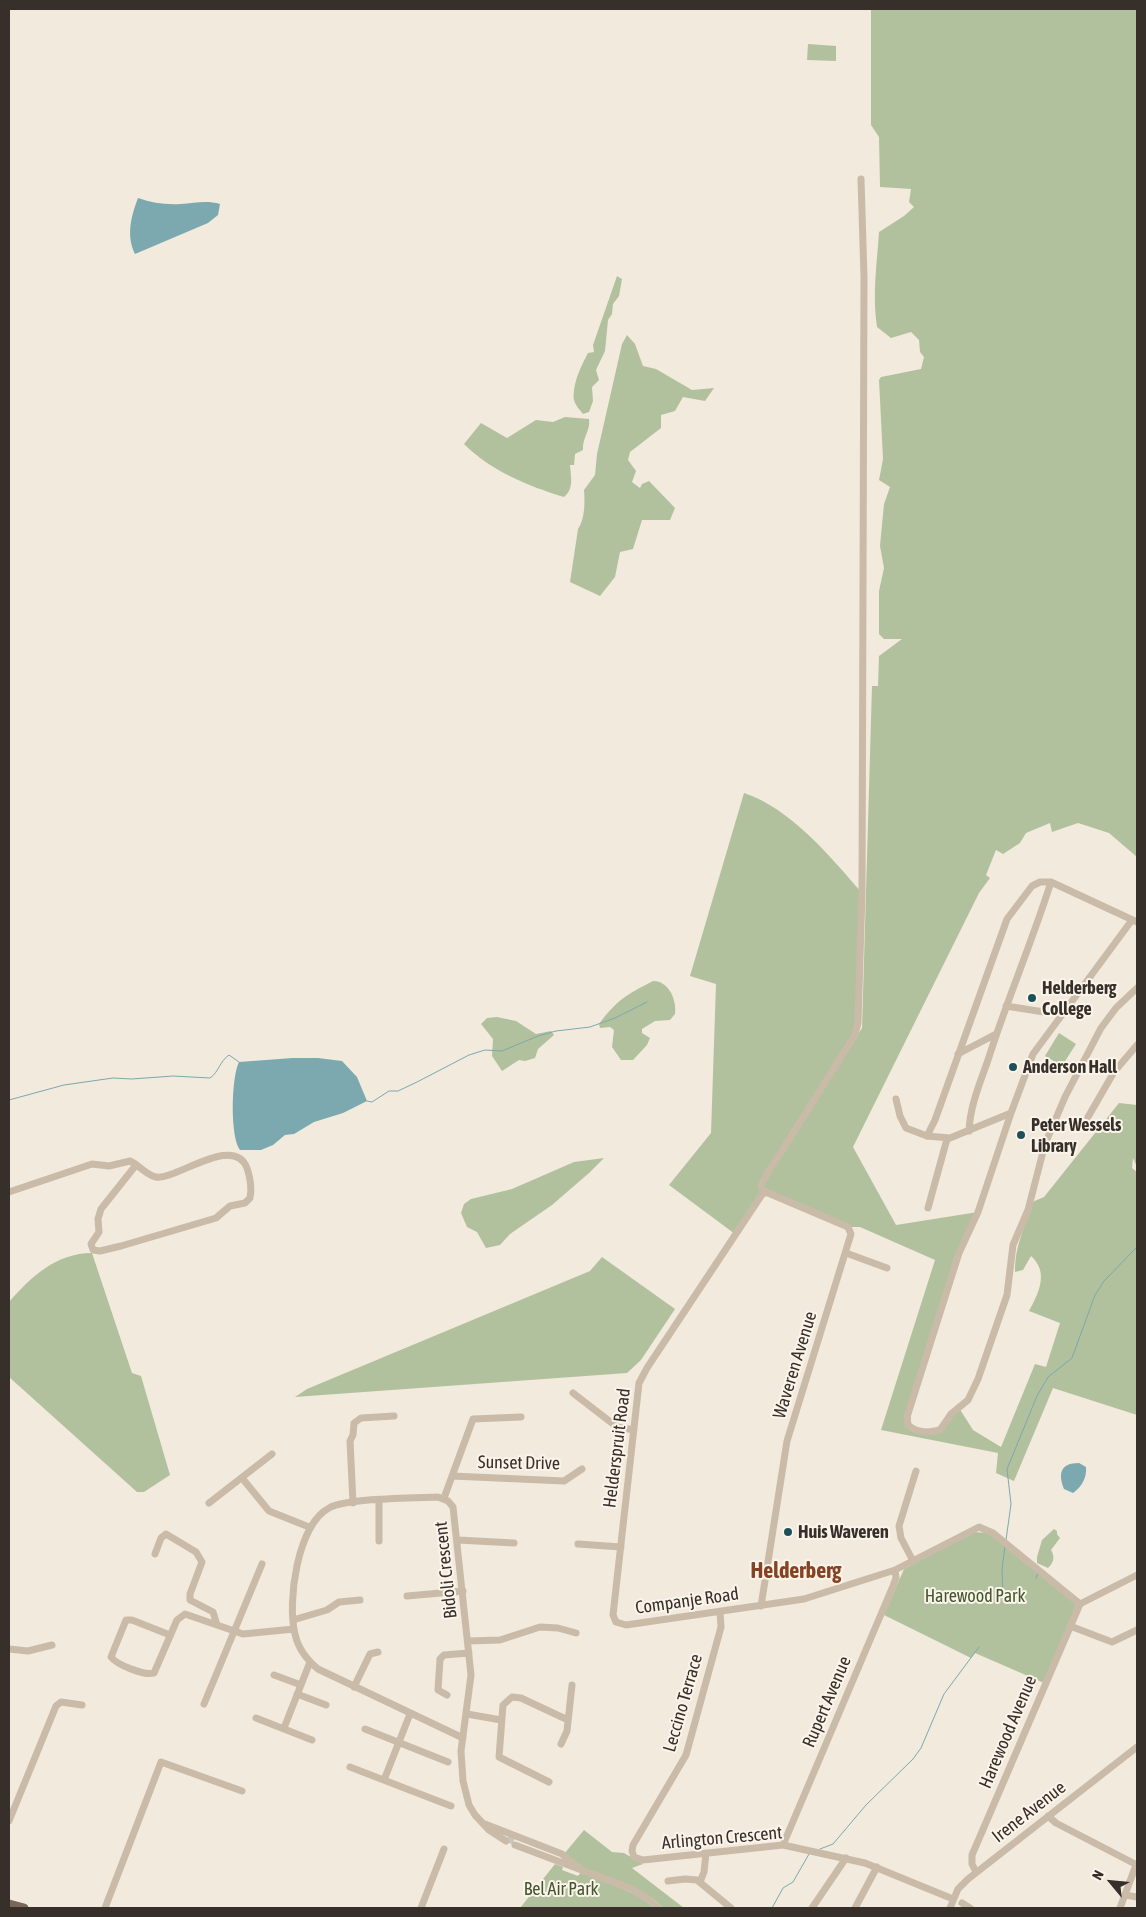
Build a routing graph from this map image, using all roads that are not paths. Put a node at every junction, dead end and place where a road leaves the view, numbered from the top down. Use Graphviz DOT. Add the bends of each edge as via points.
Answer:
graph roads {
  1 [pos="860,179"];
  2 [pos="1051,882"];
  3 [pos="1135,921"];
  4 [pos="1137,988"];
  5 [pos="1006,1006"];
  6 [pos="1044,1012"];
  7 [pos="996,1034"];
  8 [pos="1137,1045"];
  9 [pos="958,1054"];
  10 [pos="896,1099"];
  11 [pos="1011,1114"];
  12 [pos="1088,1117"];
  13 [pos="969,1131"];
  14 [pos="927,1136"];
  15 [pos="947,1138"];
  16 [pos="136,1165"];
  17 [pos="9,1192"];
  18 [pos="763,1193"];
  19 [pos="928,1208"];
  20 [pos="846,1253"];
  21 [pos="887,1268"];
  22 [pos="572,1394"];
  23 [pos="394,1416"];
  24 [pos="521,1417"];
  25 [pos="634,1430"];
  26 [pos="272,1454"];
  27 [pos="582,1470"];
  28 [pos="916,1471"];
  29 [pos="452,1476"];
  30 [pos="242,1478"];
  31 [pos="444,1498"];
  32 [pos="379,1501"];
  33 [pos="209,1502"];
  34 [pos="354,1502"];
  35 [pos="309,1528"];
  36 [pos="379,1540"];
  37 [pos="458,1540"];
  38 [pos="514,1542"];
  39 [pos="578,1544"];
  40 [pos="621,1547"];
  41 [pos="155,1554"];
  42 [pos="914,1561"];
  43 [pos="262,1564"];
  44 [pos="895,1570"];
  45 [pos="1137,1575"];
  46 [pos="463,1591"];
  47 [pos="407,1596"];
  48 [pos="360,1600"];
  49 [pos="1080,1604"];
  50 [pos="761,1606"];
  51 [pos="720,1612"];
  52 [pos="293,1620"];
  53 [pos="616,1622"];
  54 [pos="217,1625"];
  55 [pos="1070,1626"];
  56 [pos="294,1629"];
  57 [pos="1137,1630"];
  58 [pos="233,1632"];
  59 [pos="576,1634"];
  60 [pos="170,1635"];
  61 [pos="468,1641"];
  62 [pos="52,1645"];
  63 [pos="9,1649"];
  64 [pos="378,1652"];
  65 [pos="469,1652"];
  66 [pos="310,1662"];
  67 [pos="274,1675"];
  68 [pos="301,1685"];
  69 [pos="572,1685"];
  70 [pos="354,1687"];
  71 [pos="298,1694"];
  72 [pos="447,1695"];
  73 [pos="204,1704"];
  74 [pos="82,1705"];
  75 [pos="326,1705"];
  76 [pos="410,1714"];
  77 [pos="467,1714"];
  78 [pos="256,1718"];
  79 [pos="501,1720"];
  80 [pos="568,1720"];
  81 [pos="284,1728"];
  82 [pos="365,1729"];
  83 [pos="462,1738"];
  84 [pos="312,1740"];
  85 [pos="399,1742"];
  86 [pos="561,1744"];
  87 [pos="1137,1747"];
  88 [pos="448,1762"];
  89 [pos="350,1767"];
  90 [pos="384,1780"];
  91 [pos="549,1782"];
  92 [pos="242,1791"];
  93 [pos="451,1806"];
  94 [pos="1048,1816"];
  95 [pos="9,1821"];
  96 [pos="482,1822"];
  97 [pos="783,1845"];
  98 [pos="444,1849"];
  99 [pos="632,1851"];
  100 [pos="706,1853"];
  101 [pos="846,1858"];
  102 [pos="569,1863"];
  103 [pos="1137,1865"];
  104 [pos="877,1867"];
  105 [pos="976,1872"];
  106 [pos="668,1881"];
  107 [pos="700,1882"];
  108 [pos="1125,1895"];
  109 [pos="1137,1897"];
  110 [pos="954,1899"];
  111 [pos="962,1903"];
  112 [pos="9,1904"];
  113 [pos="24,1908"];
  114 [pos="105,1908"];
  115 [pos="421,1908"];
  116 [pos="658,1908"];
  117 [pos="730,1908"];
  118 [pos="812,1908"];
  119 [pos="855,1908"];
  120 [pos="950,1908"];
  121 [pos="970,1908"];
  122 [pos="1120,1908"];
  1 -- 18 [label="street, Helderspruit Road" via="864,286 862,893 858,1020 854,1035 764,1179 761,1185"];
  2 -- 3 [label="street"];
  2 -- 5 [label="street"];
  2 -- 9 [label="street" via="1032,886 1007,918"];
  3 -- 11 [label="street" via="1033,1054"];
  4 -- 11 [label="street" via="1116,1008 1098,1033 1057,1114 1041,1156 1028,1210 1013,1245 1011,1275 1003,1311 968,1400 940,1430 918,1431 908,1425 907,1417 959,1253 978,1212"];
  5 -- 6 [label="street"];
  5 -- 7 [label="street"];
  7 -- 9 [label="street"];
  7 -- 13 [label="street" via="970,1116"];
  8 -- 12 [label="street" via="1114,1072"];
  9 -- 14 [label="street"];
  10 -- 14 [label="street" via="904,1126"];
  11 -- 13 [label="street"];
  13 -- 15 [label="street"];
  14 -- 15 [label="street"];
  15 -- 19 [label="street"];
  16 -- 16 [label="street" via="160,1177 218,1156 241,1159 250,1178 250,1198 245,1203 230,1206 216,1218 121,1246 93,1250 91,1244 99,1230 100,1213"];
  16 -- 17 [label="street" via="130,1161 109,1166 92,1164"];
  18 -- 20 [label="street, Waveren Avenue" via="848,1227 851,1234"];
  18 -- 25 [label="street, Helderspruit Road" via="644,1372 639,1383"];
  20 -- 21 [label="street"];
  20 -- 50 [label="street, Waveren Avenue" via="787,1441"];
  22 -- 25 [label="street" via="617,1426"];
  23 -- 34 [label="street" via="358,1419 354,1423 350,1441"];
  24 -- 29 [label="street" via="474,1418"];
  25 -- 40 [label="street, Helderspruit Road"];
  26 -- 30 [label="street"];
  27 -- 29 [label="street, Sunset Drive" via="568,1480 560,1481"];
  28 -- 42 [label="street" via="899,1526 901,1538"];
  29 -- 31 [label="street"];
  30 -- 33 [label="street"];
  30 -- 35 [label="street" via="269,1511"];
  31 -- 32 [label="street, Bidoli Crescent"];
  31 -- 37 [label="street, Bidoli Crescent" via="453,1507"];
  32 -- 34 [label="street, Bidoli Crescent"];
  32 -- 36 [label="street"];
  34 -- 35 [label="street, Bidoli Crescent" via="330,1507"];
  35 -- 52 [label="street, Bidoli Crescent" via="294,1583"];
  37 -- 38 [label="street"];
  37 -- 46 [label="street, Bidoli Crescent"];
  39 -- 40 [label="street"];
  40 -- 53 [label="street, Helderspruit Road" via="613,1615"];
  41 -- 54 [label="street" via="166,1534 199,1555 202,1562 190,1600 213,1612"];
  42 -- 44 [label="street, Companje Road"];
  42 -- 49 [label="street, Companje Road" via="974,1529 983,1528"];
  43 -- 58 [label="street"];
  44 -- 50 [label="street, Companje Road" via="804,1599"];
  44 -- 97 [label="street, Rupert Avenue" via="893,1586"];
  45 -- 49 [label="street"];
  46 -- 47 [label="street"];
  46 -- 61 [label="street, Bidoli Crescent"];
  48 -- 52 [label="street" via="339,1602 327,1610"];
  49 -- 55 [label="street, Harewood Avenue"];
  50 -- 51 [label="street, Companje Road"];
  51 -- 53 [label="street, Companje Road" via="626,1625"];
  51 -- 99 [label="street, Leccino Terrace" via="721,1627 686,1755"];
  52 -- 56 [label="street, Bidoli Crescent"];
  54 -- 58 [label="street"];
  54 -- 60 [label="street" via="182,1614"];
  55 -- 57 [label="street" via="1112,1642"];
  55 -- 105 [label="street, Harewood Avenue" via="972,1855"];
  56 -- 58 [label="street" via="255,1635"];
  56 -- 66 [label="street, Bidoli Crescent" via="298,1644"];
  58 -- 73 [label="street"];
  59 -- 61 [label="street" via="540,1626 500,1640"];
  60 -- 60 [label="street" via="126,1620 111,1657 115,1662 152,1674 157,1670"];
  61 -- 65 [label="street, Bidoli Crescent"];
  62 -- 63 [label="street" via="28,1651"];
  64 -- 70 [label="street" via="370,1654"];
  65 -- 72 [label="street" via="444,1655 440,1659 438,1690"];
  65 -- 77 [label="street, Bidoli Crescent" via="471,1682"];
  66 -- 68 [label="street"];
  66 -- 70 [label="street, Bidoli Crescent"];
  67 -- 68 [label="street"];
  68 -- 71 [label="street"];
  69 -- 80 [label="street"];
  70 -- 76 [label="street, Bidoli Crescent"];
  71 -- 75 [label="street"];
  71 -- 81 [label="street"];
  74 -- 95 [label="street" via="61,1702 56,1706"];
  76 -- 83 [label="street, Bidoli Crescent"];
  76 -- 85 [label="street"];
  77 -- 79 [label="street"];
  77 -- 83 [label="street, Bidoli Crescent"];
  78 -- 81 [label="street"];
  79 -- 80 [label="street" via="504,1702 517,1697"];
  79 -- 91 [label="street" via="500,1757"];
  80 -- 86 [label="street"];
  81 -- 84 [label="street"];
  82 -- 85 [label="street"];
  83 -- 96 [label="street, Bidoli Crescent" via="462,1781 469,1805"];
  85 -- 88 [label="street"];
  85 -- 90 [label="street"];
  87 -- 94 [label="street, Irene Avenue"];
  89 -- 90 [label="street"];
  90 -- 93 [label="street"];
  92 -- 114 [label="street" via="161,1762"];
  94 -- 103 [label="street"];
  94 -- 105 [label="street, Irene Avenue"];
  96 -- 96 [label="street, Bidoli Crescent" via="507,1839 491,1832"];
  96 -- 102 [label="street" via="562,1854"];
  97 -- 100 [label="street, Arlington Crescent"];
  97 -- 101 [label="street, Arlington Crescent"];
  98 -- 115 [label="street"];
  99 -- 100 [label="street, Arlington Crescent" via="641,1860"];
  100 -- 107 [label="street"];
  101 -- 104 [label="street, Arlington Crescent"];
  101 -- 118 [label="street"];
  102 -- 102 [label="street" via="538,1854 517,1842"];
  102 -- 116 [label="street" via="632,1889"];
  103 -- 108 [label="street"];
  104 -- 110 [label="street, Arlington Crescent"];
  104 -- 119 [label="street"];
  105 -- 110 [label="street, Irene Avenue" via="962,1884"];
  106 -- 107 [label="street" via="690,1879"];
  107 -- 117 [label="street"];
  108 -- 109 [label="street"];
  108 -- 122 [label="street"];
  110 -- 120 [label="street, Irene Avenue"];
  111 -- 121 [label="street"];
  112 -- 113 [label="main road"];
}
